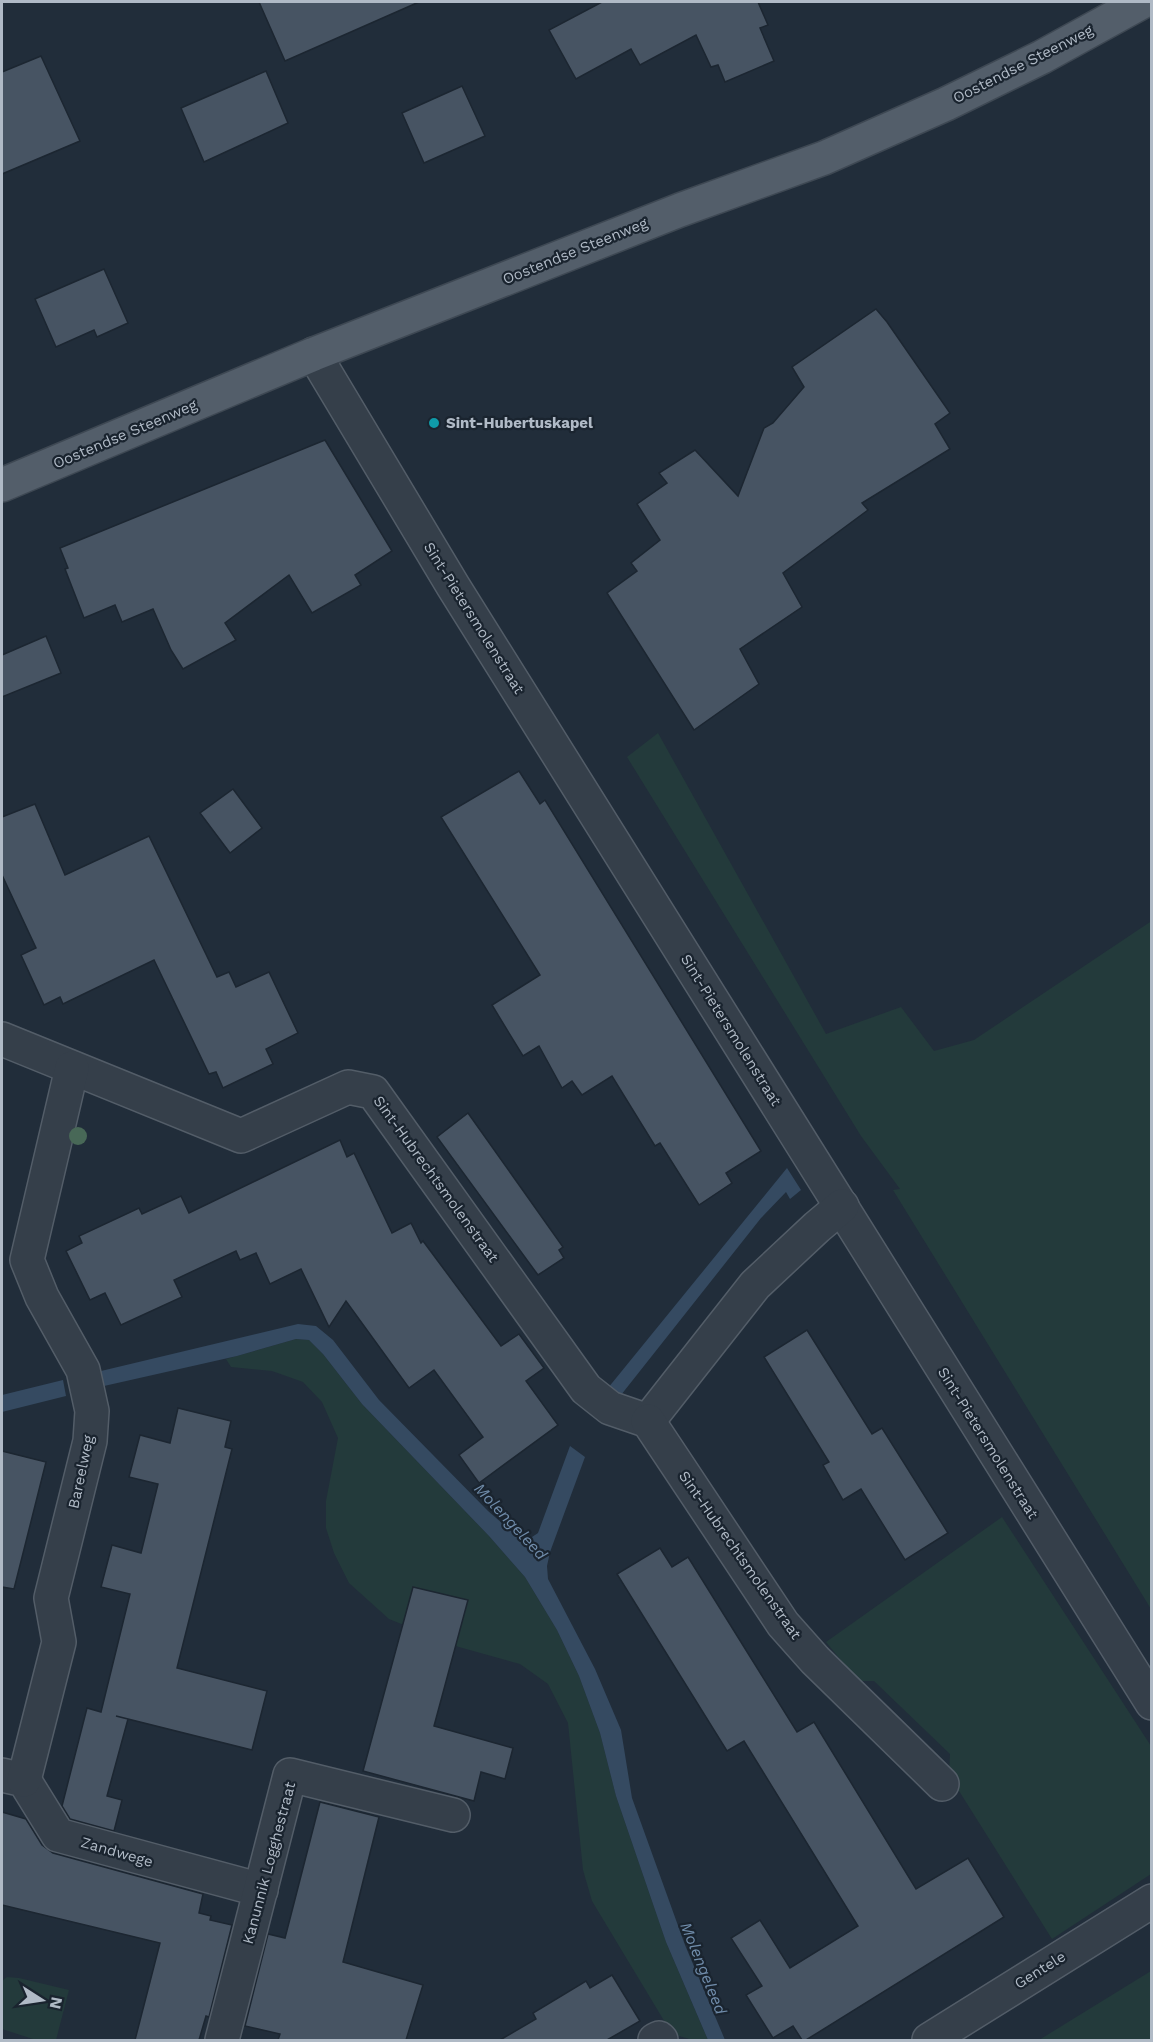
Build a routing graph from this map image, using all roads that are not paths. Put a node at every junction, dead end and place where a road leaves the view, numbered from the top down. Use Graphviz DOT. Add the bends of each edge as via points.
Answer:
graph roads {
  1 [pos="1142,2"];
  2 [pos="314,354"];
  3 [pos="2,485"];
  4 [pos="2,1039"];
  5 [pos="72,1068"];
  6 [pos="842,1206"];
  7 [pos="648,1421"];
  8 [pos="1152,1703"];
  9 [pos="13,1778"];
  10 [pos="942,1784"];
  11 [pos="453,1815"];
  12 [pos="261,1890"];
  13 [pos="1152,1900"];
  14 [pos="222,2040"];
  15 [pos="655,2040"];
  16 [pos="661,2040"];
  17 [pos="928,2040"];
  1 -- 2 [label="main road, Oostendse Steenweg" via="1042,57 824,158 680,210"];
  2 -- 3 [label="main road, Oostendse Steenweg"];
  2 -- 6 [label="street, Sint-Pietersmolenstraat" via="453,586"];
  4 -- 5 [label="street, Sint-Hubrechtsmolenstraat"];
  5 -- 7 [label="street, Sint-Hubrechtsmolenstraat" via="241,1136 348,1087 372,1092 586,1389 610,1408"];
  5 -- 9 [label="street, Bareelweg" via="27,1260 42,1297 83,1370 92,1411 90,1441 51,1598 59,1641"];
  6 -- 7 [label="street" via="755,1285"];
  6 -- 8 [label="street, Sint-Pietersmolenstraat"];
  7 -- 10 [label="street, Sint-Hubrechtsmolenstraat" via="783,1624"];
  9 -- 12 [label="street, Zandwege" via="58,1835"];
  11 -- 12 [label="street, Kanunnik Logghestraat" via="290,1775"];
  12 -- 14 [label="street, Kanunnik Logghestraat"];
  13 -- 17 [label="street, Gentele"];
  15 -- 16 [label="street"];
}
